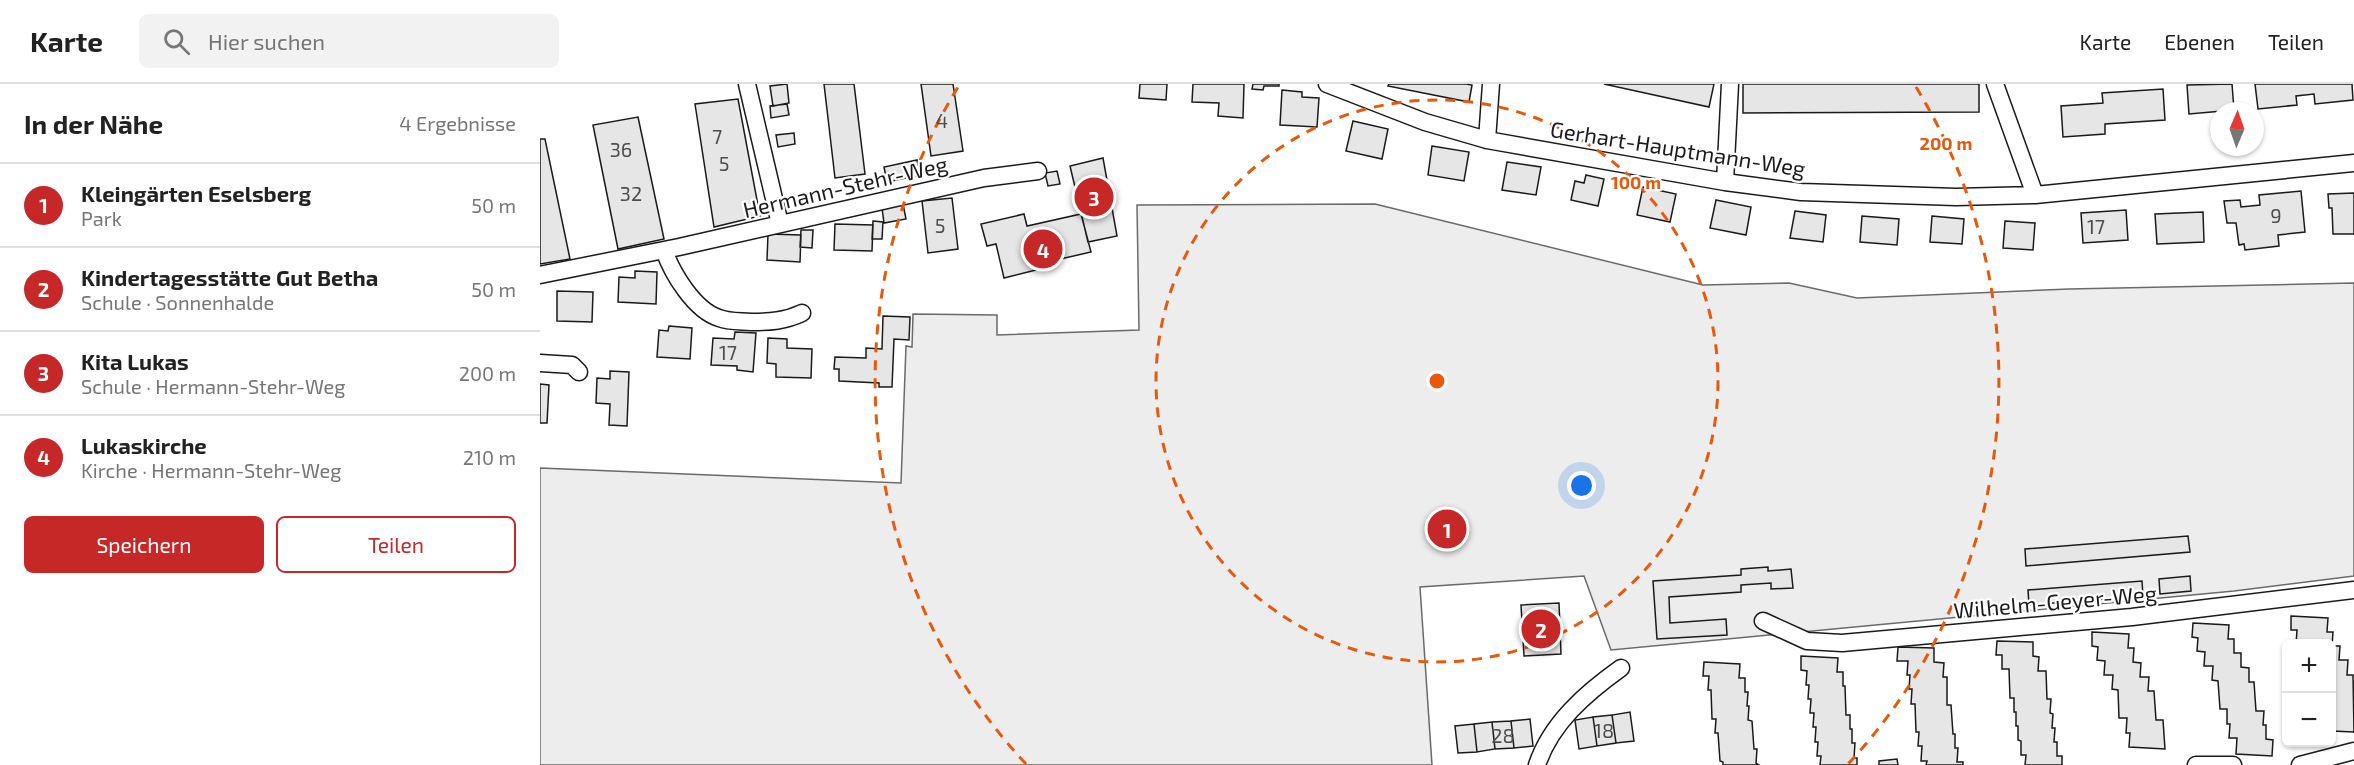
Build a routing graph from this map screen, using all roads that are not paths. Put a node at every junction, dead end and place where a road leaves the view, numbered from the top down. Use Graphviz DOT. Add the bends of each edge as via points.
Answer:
graph roads {
  1 [pos="747,84"];
  2 [pos="1327,84"];
  3 [pos="1491,84"];
  4 [pos="1730,84"];
  5 [pos="1995,84"];
  6 [pos="1487,140"];
  7 [pos="2354,163"];
  8 [pos="1038,171"];
  9 [pos="1725,182"];
  10 [pos="2035,195"];
  11 [pos="780,224"];
  12 [pos="664,250"];
  13 [pos="540,275"];
  14 [pos="802,313"];
  15 [pos="540,363"];
  16 [pos="579,372"];
  17 [pos="2354,590"];
  18 [pos="1763,621"];
  19 [pos="1621,668"];
  20 [pos="2354,751"];
  21 [pos="1537,765"];
  22 [pos="2196,765"];
  23 [pos="2233,765"];
  24 [pos="2300,765"];
  1 -- 11 [label="street"];
  2 -- 6 [label="street, Gerhart-Hauptmann-Weg" via="1425,122"];
  3 -- 6 [label="street"];
  4 -- 9 [label="street"];
  5 -- 10 [label="street"];
  6 -- 9 [label="street, Gerhart-Hauptmann-Weg"];
  7 -- 10 [label="street, Gerhart-Hauptmann-Weg"];
  8 -- 11 [label="street, Hermann-Stehr-Weg" via="984,178"];
  9 -- 10 [label="street, Gerhart-Hauptmann-Weg" via="1801,192 1870,195"];
  11 -- 12 [label="street, Hermann-Stehr-Weg"];
  12 -- 13 [label="street, Hermann-Stehr-Weg"];
  12 -- 14 [label="street" via="676,277 710,315 768,322"];
  15 -- 16 [label="street" via="572,365"];
  17 -- 18 [label="street, Wilhelm-Geyer-Weg" via="2121,618 1842,643 1806,641"];
  19 -- 21 [label="street" via="1598,685 1554,730"];
  20 -- 24 [label="street"];
  22 -- 23 [label="street"];
}
